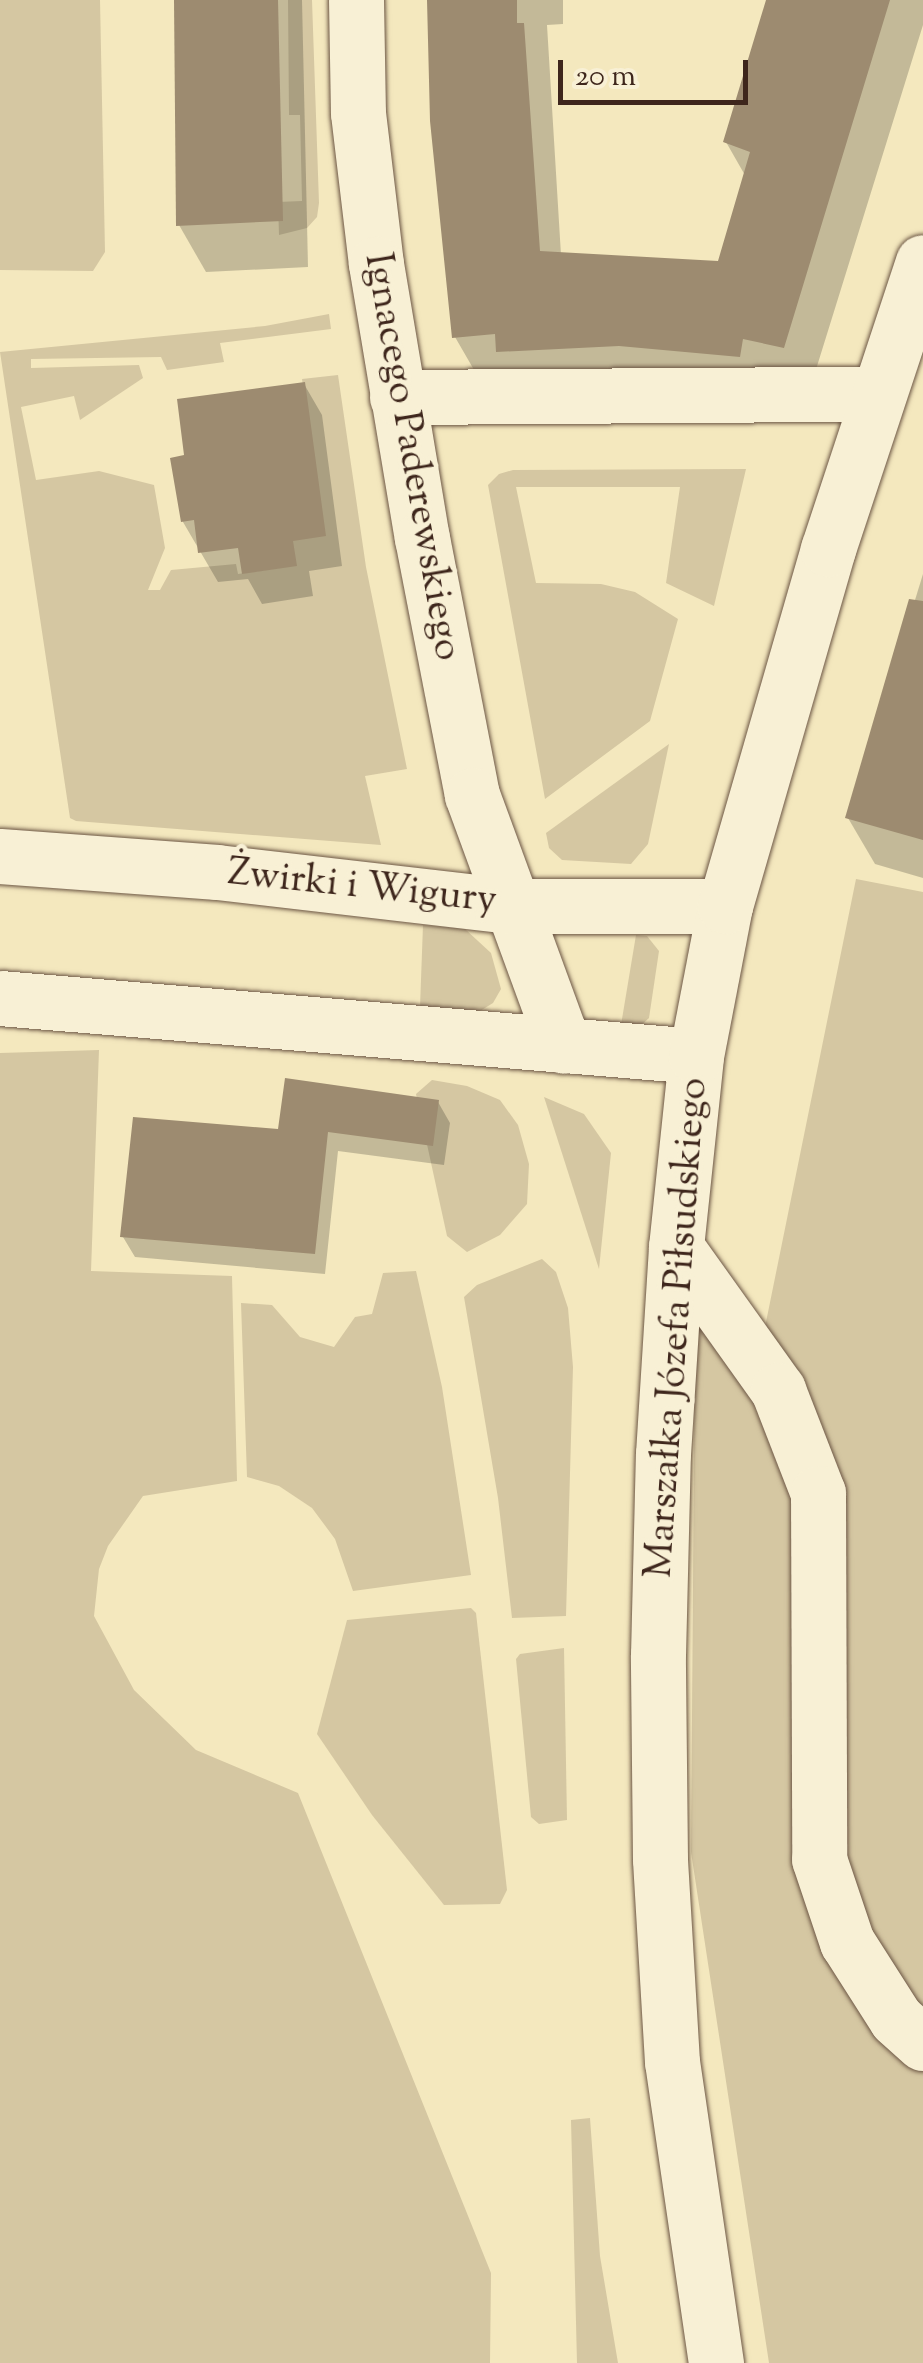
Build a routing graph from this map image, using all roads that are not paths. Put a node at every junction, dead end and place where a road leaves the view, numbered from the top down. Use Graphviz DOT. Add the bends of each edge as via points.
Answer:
graph roads {
  1 [pos="356,0"];
  2 [pos="923,262"];
  3 [pos="878,394"];
  4 [pos="397,397"];
  5 [pos="0,856"];
  6 [pos="512,906"];
  7 [pos="725,906"];
  8 [pos="0,998"];
  9 [pos="564,1046"];
  10 [pos="696,1056"];
  11 [pos="676,1247"];
  12 [pos="923,2043"];
  13 [pos="716,2363"];
  1 -- 4 [label="street, Ignacego Paderewskiego" via="358,113"];
  2 -- 3 [label="street, Marszałka Józefa Piłsudskiego"];
  3 -- 4 [label="street"];
  3 -- 7 [label="street, Marszałka Józefa Piłsudskiego"];
  4 -- 6 [label="street, Ignacego Paderewskiego" via="472,795"];
  5 -- 6 [label="street, Żwirki i Wigury" via="217,872"];
  6 -- 7 [label="street, Żwirki i Wigury"];
  6 -- 9 [label="street, Ignacego Paderewskiego"];
  7 -- 10 [label="street, Marszałka Józefa Piłsudskiego"];
  8 -- 9 [label="street"];
  9 -- 10 [label="street"];
  10 -- 11 [label="street, Marszałka Józefa Piłsudskiego"];
  11 -- 12 [label="street" via="778,1390 818,1493 819,1859 847,1942 896,2019"];
  11 -- 13 [label="street, Marszałka Józefa Piłsudskiego" via="661,1509 660,1859 672,2062"];
}
